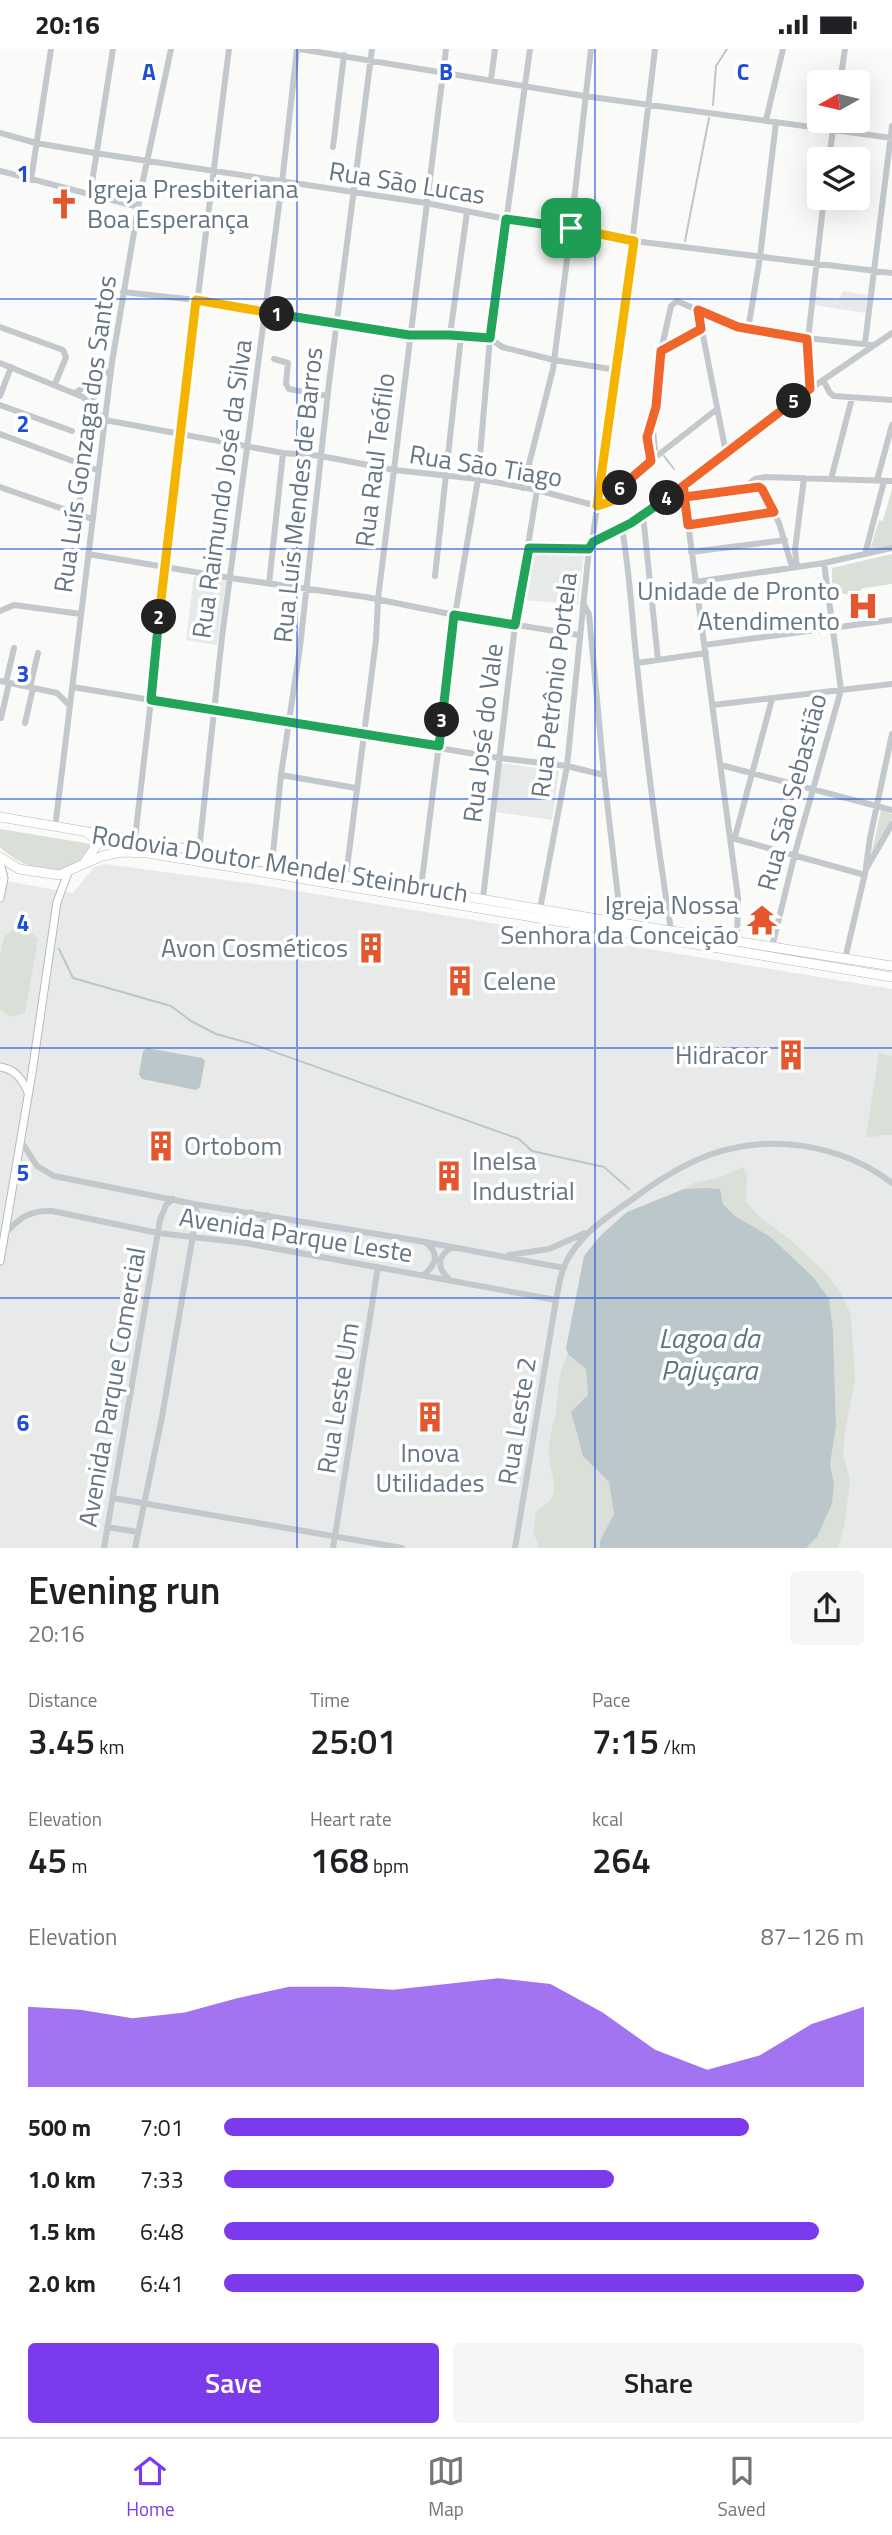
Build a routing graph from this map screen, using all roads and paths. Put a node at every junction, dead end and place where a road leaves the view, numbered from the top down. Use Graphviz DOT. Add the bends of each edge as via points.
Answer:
graph roads {
  1 [pos="51,49"];
  2 [pos="113,49"];
  3 [pos="171,49"];
  4 [pos="229,49"];
  5 [pos="299,49"];
  6 [pos="372,49"];
  7 [pos="446,49"];
  8 [pos="495,49"];
  9 [pos="530,49"];
  10 [pos="591,49"];
  11 [pos="655,49"];
  12 [pos="782,49"];
  13 [pos="845,49"];
  14 [pos="344,55"];
  15 [pos="371,60"];
  16 [pos="842,70"];
  17 [pos="443,72"];
  18 [pos="491,80"];
  19 [pos="525,86"];
  20 [pos="584,96"];
  21 [pos="649,104"];
  22 [pos="766,120"];
  23 [pos="776,122"];
  24 [pos="892,126"];
  25 [pos="807,127"];
  26 [pos="0,133"];
  27 [pos="850,133"];
  28 [pos="891,138"];
  29 [pos="36,143"];
  30 [pos="333,147"];
  31 [pos="94,153"];
  32 [pos="148,162"];
  33 [pos="0,171"];
  34 [pos="212,172"];
  35 [pos="31,180"];
  36 [pos="282,183"];
  37 [pos="353,194"];
  38 [pos="90,195"];
  39 [pos="426,203"];
  40 [pos="139,207"];
  41 [pos="823,210"];
  42 [pos="467,212"];
  43 [pos="506,219"];
  44 [pos="571,228"];
  45 [pos="634,241"];
  46 [pos="760,257"];
  47 [pos="816,263"];
  48 [pos="874,271"];
  49 [pos="892,273"];
  50 [pos="123,292"];
  51 [pos="196,300"];
  52 [pos="698,310"];
  53 [pos="265,312"];
  54 [pos="336,325"];
  55 [pos="0,327"];
  56 [pos="701,329"];
  57 [pos="748,330"];
  58 [pos="892,333"];
  59 [pos="409,335"];
  60 [pos="450,335"];
  61 [pos="461,336"];
  62 [pos="490,338"];
  63 [pos="807,339"];
  64 [pos="869,344"];
  65 [pos="661,351"];
  66 [pos="274,359"];
  67 [pos="554,360"];
  68 [pos="0,363"];
  69 [pos="11,367"];
  70 [pos="111,370"];
  71 [pos="617,370"];
  72 [pos="823,380"];
  73 [pos="96,381"];
  74 [pos="55,384"];
  75 [pos="810,389"];
  76 [pos="75,393"];
  77 [pos="0,396"];
  78 [pos="328,396"];
  79 [pos="852,398"];
  80 [pos="892,400"];
  81 [pos="0,404"];
  82 [pos="93,408"];
  83 [pos="717,409"];
  84 [pos="105,420"];
  85 [pos="892,426"];
  86 [pos="72,431"];
  87 [pos="181,433"];
  88 [pos="0,434"];
  89 [pos="246,446"];
  90 [pos="283,453"];
  91 [pos="726,453"];
  92 [pos="321,456"];
  93 [pos="651,461"];
  94 [pos="84,465"];
  95 [pos="97,470"];
  96 [pos="394,470"];
  97 [pos="445,476"];
  98 [pos="804,478"];
  99 [pos="478,479"];
  100 [pos="831,479"];
  101 [pos="884,481"];
  102 [pos="683,486"];
  103 [pos="0,487"];
  104 [pos="743,487"];
  105 [pos="523,488"];
  106 [pos="537,490"];
  107 [pos="685,497"];
  108 [pos="597,506"];
  109 [pos="774,512"];
  110 [pos="78,514"];
  111 [pos="643,515"];
  112 [pos="92,519"];
  113 [pos="688,525"];
  114 [pos="622,528"];
  115 [pos="785,540"];
  116 [pos="593,542"];
  117 [pos="529,548"];
  118 [pos="892,548"];
  119 [pos="589,549"];
  120 [pos="691,552"];
  121 [pos="88,554"];
  122 [pos="864,554"];
  123 [pos="824,563"];
  124 [pos="164,567"];
  125 [pos="794,567"];
  126 [pos="435,576"];
  127 [pos="230,578"];
  128 [pos="695,582"];
  129 [pos="268,584"];
  130 [pos="306,590"];
  131 [pos="378,599"];
  132 [pos="583,603"];
  133 [pos="0,611"];
  134 [pos="81,614"];
  135 [pos="454,615"];
  136 [pos="892,620"];
  137 [pos="515,625"];
  138 [pos="833,628"];
  139 [pos="579,635"];
  140 [pos="704,645"];
  141 [pos="13,648"];
  142 [pos="38,653"];
  143 [pos="706,653"];
  144 [pos="658,660"];
  145 [pos="637,663"];
  146 [pos="5,682"];
  147 [pos="892,684"];
  148 [pos="73,685"];
  149 [pos="32,688"];
  150 [pos="841,690"];
  151 [pos="57,693"];
  152 [pos="772,699"];
  153 [pos="151,700"];
  154 [pos="713,705"];
  155 [pos="71,706"];
  156 [pos="215,711"];
  157 [pos="1,718"];
  158 [pos="25,723"];
  159 [pos="289,724"];
  160 [pos="892,734"];
  161 [pos="364,736"];
  162 [pos="439,746"];
  163 [pos="499,758"];
  164 [pos="720,765"];
  165 [pos="567,766"];
  166 [pos="753,772"];
  167 [pos="281,775"];
  168 [pos="604,775"];
  169 [pos="356,788"];
  170 [pos="813,789"];
  171 [pos="876,805"];
  172 [pos="892,810"];
  173 [pos="0,817"];
  174 [pos="892,824"];
  175 [pos="55,828"];
  176 [pos="87,832"];
  177 [pos="733,838"];
  178 [pos="135,839"];
  179 [pos="199,851"];
  180 [pos="795,853"];
  181 [pos="0,856"];
  182 [pos="0,863"];
  183 [pos="84,863"];
  184 [pos="272,863"];
  185 [pos="865,872"];
  186 [pos="68,873"];
  187 [pos="346,876"];
  188 [pos="421,888"];
  189 [pos="0,898"];
  190 [pos="484,898"];
  191 [pos="540,909"];
  192 [pos="621,923"];
  193 [pos="671,930"];
  194 [pos="737,941"];
  195 [pos="772,947"];
  196 [pos="845,959"];
  197 [pos="892,967"];
  198 [pos="892,977"];
  199 [pos="0,1067"];
  200 [pos="28,1092"];
  201 [pos="21,1141"];
  202 [pos="892,1183"];
  203 [pos="174,1199"];
  204 [pos="194,1204"];
  205 [pos="251,1212"];
  206 [pos="267,1215"];
  207 [pos="592,1228"];
  208 [pos="158,1233"];
  209 [pos="5,1234"];
  210 [pos="192,1238"];
  211 [pos="425,1242"];
  212 [pos="245,1243"];
  213 [pos="258,1245"];
  214 [pos="452,1247"];
  215 [pos="500,1256"];
  216 [pos="0,1261"];
  217 [pos="378,1267"];
  218 [pos="564,1268"];
  219 [pos="424,1275"];
  220 [pos="449,1279"];
  221 [pos="556,1300"];
  222 [pos="113,1498"];
  223 [pos="144,1503"];
  224 [pos="107,1527"];
  225 [pos="138,1532"];
  226 [pos="336,1535"];
  227 [pos="104,1548"];
  228 [pos="135,1548"];
  229 [pos="333,1548"];
  230 [pos="402,1548"];
  231 [pos="515,1548"];
  1 -- 29 [label="street"];
  2 -- 31 [label="street"];
  3 -- 32 [label="street, Rua Luís Gonzaga dos Santos"];
  4 -- 34 [label="street"];
  5 -- 14 [label="street"];
  5 -- 36 [label="street, Rua Raimundo José da Silva"];
  6 -- 15 [label="street, Rua Luís Mendes de Barros"];
  7 -- 17 [label="street, Rua Raul Teófilo"];
  8 -- 18 [label="street"];
  9 -- 19 [label="street"];
  10 -- 20 [label="street"];
  11 -- 21 [label="street, Rua Petrônio Portela"];
  12 -- 22 [label="street"];
  13 -- 16 [label="street"];
  14 -- 15 [label="street"];
  14 -- 30 [label="street"];
  15 -- 17 [label="street"];
  15 -- 37 [label="street, Rua Luís Mendes de Barros"];
  17 -- 18 [label="street"];
  17 -- 39 [label="street, Rua Raul Teófilo"];
  18 -- 19 [label="street"];
  19 -- 20 [label="street"];
  19 -- 43 [label="street"];
  20 -- 21 [label="street"];
  20 -- 44 [label="street"];
  21 -- 22 [label="street"];
  21 -- 45 [label="street, Rua Petrônio Portela"];
  22 -- 23 [label="street"];
  23 -- 25 [label="street"];
  23 -- 46 [label="street"];
  24 -- 28 [label="street"];
  26 -- 29 [label="street, Rua São Lucas"];
  27 -- 28 [label="street"];
  28 -- 48 [label="street"];
  29 -- 31 [label="street, Rua São Lucas"];
  29 -- 35 [label="street"];
  31 -- 32 [label="street, Rua São Lucas"];
  31 -- 38 [label="street"];
  32 -- 34 [label="street, Rua São Lucas"];
  32 -- 40 [label="street, Rua Luís Gonzaga dos Santos"];
  33 -- 35 [label="street"];
  34 -- 36 [label="street, Rua São Lucas"];
  34 -- 51 [label="street"];
  35 -- 38 [label="street"];
  36 -- 37 [label="street, Rua São Lucas"];
  36 -- 53 [label="street, Rua Raimundo José da Silva"];
  37 -- 39 [label="street, Rua São Lucas"];
  37 -- 54 [label="street, Rua Luís Mendes de Barros"];
  38 -- 40 [label="street"];
  39 -- 42 [label="street, Rua São Lucas"];
  39 -- 59 [label="street, Rua Raul Teófilo"];
  40 -- 50 [label="street, Rua Luís Gonzaga dos Santos"];
  41 -- 47 [label="street"];
  42 -- 43 [label="street, Rua São Lucas"];
  42 -- 60 [label="street"];
  43 -- 44 [label="street, Rua São Lucas"];
  43 -- 62 [label="street"];
  44 -- 45 [label="street, Rua São Lucas"];
  44 -- 67 [label="street"];
  45 -- 46 [label="street, Rua São Lucas"];
  45 -- 71 [label="street, Rua Petrônio Portela"];
  46 -- 47 [label="street, Rua São Lucas"];
  46 -- 57 [label="street"];
  47 -- 48 [label="street, Rua São Lucas"];
  47 -- 63 [label="street"];
  48 -- 49 [label="street, Rua São Lucas"];
  48 -- 64 [label="street"];
  50 -- 51 [label="street"];
  50 -- 70 [label="street, Rua Luís Gonzaga dos Santos"];
  51 -- 53 [label="street"];
  51 -- 87 [label="street"];
  52 -- 56 [label="street"];
  52 -- 57 [label="street"];
  52 -- 65 [label="street" via="679,301 671,306"];
  53 -- 54 [label="street"];
  53 -- 89 [label="street, Rua Raimundo José da Silva"];
  54 -- 59 [label="street"];
  54 -- 78 [label="street, Rua Luís Mendes de Barros"];
  55 -- 74 [label="street" via="63,350 66,357"];
  56 -- 65 [label="street"];
  56 -- 83 [label="street"];
  57 -- 63 [label="street"];
  58 -- 64 [label="street"];
  59 -- 60 [label="street"];
  59 -- 96 [label="street, Rua Raul Teófilo"];
  60 -- 61 [label="street"];
  61 -- 62 [label="street"];
  61 -- 97 [label="street"];
  62 -- 67 [label="street" via="502,347"];
  62 -- 99 [label="street"];
  63 -- 64 [label="street"];
  63 -- 75 [label="street"];
  64 -- 72 [label="street"];
  65 -- 93 [label="street" via="656,407 647,437"];
  66 -- 78 [label="street" via="288,363 289,389"];
  67 -- 71 [label="street"];
  67 -- 105 [label="street"];
  68 -- 69 [label="street"];
  69 -- 74 [label="street"];
  69 -- 77 [label="street"];
  70 -- 73 [label="street"];
  70 -- 84 [label="street, Rua Luís Gonzaga dos Santos"];
  71 -- 108 [label="street, Rua Petrônio Portela"];
  72 -- 75 [label="street"];
  72 -- 79 [label="street" via="831,395"];
  73 -- 76 [label="street"];
  73 -- 82 [label="street"];
  74 -- 76 [label="street"];
  75 -- 91 [label="street"];
  76 -- 82 [label="street"];
  78 -- 92 [label="street, Rua Luís Mendes de Barros"];
  79 -- 80 [label="street"];
  79 -- 100 [label="street"];
  81 -- 86 [label="street"];
  82 -- 84 [label="street"];
  83 -- 91 [label="street"];
  83 -- 93 [label="street"];
  84 -- 87 [label="street, Rua São Tiago"];
  84 -- 95 [label="street, Rua Luís Gonzaga dos Santos"];
  85 -- 101 [label="street"];
  87 -- 89 [label="street, Rua São Tiago"];
  87 -- 124 [label="street"];
  88 -- 94 [label="street"];
  89 -- 90 [label="street, Rua São Tiago"];
  89 -- 127 [label="street, Rua Raimundo José da Silva"];
  90 -- 92 [label="street, Rua São Tiago"];
  90 -- 129 [label="street"];
  91 -- 102 [label="street"];
  92 -- 96 [label="street, Rua São Tiago"];
  92 -- 130 [label="street, Rua Luís Mendes de Barros"];
  93 -- 108 [label="street" via="623,484 612,501"];
  94 -- 95 [label="street"];
  94 -- 110 [label="street"];
  95 -- 112 [label="street, Rua Luís Gonzaga dos Santos"];
  96 -- 97 [label="street, Rua São Tiago"];
  96 -- 131 [label="street, Rua Raul Teófilo"];
  97 -- 99 [label="street, Rua São Tiago"];
  97 -- 126 [label="street"];
  98 -- 100 [label="street"];
  98 -- 104 [label="street" via="760,478"];
  98 -- 125 [label="street"];
  99 -- 105 [label="street, Rua São Tiago"];
  99 -- 135 [label="street"];
  100 -- 101 [label="street"];
  101 -- 122 [label="street"];
  102 -- 107 [label="street"];
  102 -- 111 [label="street"];
  103 -- 110 [label="street"];
  104 -- 107 [label="street"];
  104 -- 109 [label="street" via="761,488"];
  105 -- 106 [label="street, Rua São Tiago"];
  106 -- 108 [label="street, Rua São Tiago"];
  106 -- 117 [label="street, Rua José do Vale"];
  107 -- 113 [label="street"];
  108 -- 116 [label="street, Rua Petrônio Portela"];
  109 -- 113 [label="street"];
  109 -- 115 [label="street"];
  110 -- 112 [label="street"];
  111 -- 114 [label="street"];
  111 -- 144 [label="street"];
  112 -- 121 [label="street, Rua Luís Gonzaga dos Santos"];
  113 -- 120 [label="street"];
  114 -- 116 [label="street"];
  114 -- 145 [label="street"];
  115 -- 120 [label="street"];
  115 -- 125 [label="street"];
  116 -- 119 [label="street, Rua Petrônio Portela"];
  117 -- 119 [label="street"];
  117 -- 137 [label="street, Rua José do Vale"];
  118 -- 122 [label="street"];
  119 -- 132 [label="street, Rua Petrônio Portela"];
  120 -- 128 [label="street"];
  121 -- 124 [label="street"];
  121 -- 134 [label="street, Rua Luís Gonzaga dos Santos"];
  122 -- 123 [label="street"];
  123 -- 125 [label="street"];
  123 -- 138 [label="street, Rua São Sebastião"];
  124 -- 127 [label="street"];
  124 -- 153 [label="street"];
  125 -- 128 [label="street"];
  127 -- 129 [label="street"];
  127 -- 156 [label="street, Rua Raimundo José da Silva"];
  128 -- 140 [label="street"];
  129 -- 130 [label="street"];
  130 -- 131 [label="street"];
  130 -- 159 [label="street, Rua Luís Mendes de Barros"];
  131 -- 135 [label="street"];
  131 -- 161 [label="street, Rua Raul Teófilo"];
  132 -- 139 [label="street, Rua Petrônio Portela"];
  132 -- 168 [label="street" via="589,614"];
  133 -- 134 [label="street" via="14,605"];
  134 -- 148 [label="street, Rua Luís Gonzaga dos Santos"];
  135 -- 137 [label="street"];
  135 -- 162 [label="street"];
  136 -- 138 [label="street"];
  137 -- 139 [label="street"];
  137 -- 163 [label="street, Rua José do Vale"];
  138 -- 140 [label="street"];
  138 -- 150 [label="street, Rua São Sebastião"];
  139 -- 165 [label="street, Rua Petrônio Portela"];
  140 -- 143 [label="street"];
  141 -- 146 [label="street"];
  142 -- 149 [label="street"];
  143 -- 144 [label="street"];
  143 -- 154 [label="street"];
  144 -- 145 [label="street"];
  145 -- 193 [label="street"];
  146 -- 149 [label="street"];
  146 -- 157 [label="street"];
  147 -- 150 [label="street"];
  148 -- 151 [label="street"];
  148 -- 153 [label="street"];
  148 -- 155 [label="street, Rua Luís Gonzaga dos Santos"];
  149 -- 151 [label="street"];
  149 -- 158 [label="street"];
  150 -- 152 [label="street"];
  150 -- 170 [label="street, Rua São Sebastião"];
  151 -- 155 [label="street"];
  152 -- 154 [label="street"];
  152 -- 166 [label="street"];
  153 -- 156 [label="street"];
  153 -- 178 [label="street"];
  154 -- 164 [label="street"];
  155 -- 175 [label="street, Rua Luís Gonzaga dos Santos"];
  156 -- 159 [label="street"];
  156 -- 179 [label="street, Rua Raimundo José da Silva"];
  159 -- 161 [label="street"];
  159 -- 167 [label="street, Rua Luís Mendes de Barros"];
  160 -- 171 [label="street"];
  161 -- 162 [label="street"];
  161 -- 169 [label="street, Rua Raul Teófilo"];
  162 -- 163 [label="street"];
  162 -- 188 [label="street"];
  163 -- 165 [label="street"];
  163 -- 190 [label="street, Rua José do Vale"];
  164 -- 166 [label="street"];
  164 -- 177 [label="street"];
  165 -- 168 [label="street"];
  165 -- 191 [label="street, Rua Petrônio Portela"];
  166 -- 170 [label="street"];
  166 -- 177 [label="street"];
  167 -- 169 [label="street"];
  167 -- 184 [label="street, Rua Luís Mendes de Barros"];
  168 -- 192 [label="street"];
  169 -- 187 [label="street, Rua Raul Teófilo"];
  170 -- 171 [label="street"];
  170 -- 180 [label="street, Rua São Sebastião"];
  171 -- 172 [label="street"];
  171 -- 185 [label="street"];
  173 -- 175 [label="highway, Rodovia Doutor Mendel Steinbruch"];
  174 -- 185 [label="street"];
  175 -- 176 [label="highway, Rodovia Doutor Mendel Steinbruch"];
  176 -- 178 [label="highway, Rodovia Doutor Mendel Steinbruch"];
  176 -- 183 [label="highway" via="96,846"];
  177 -- 180 [label="street"];
  177 -- 194 [label="street"];
  178 -- 179 [label="highway, Rodovia Doutor Mendel Steinbruch"];
  179 -- 184 [label="highway, Rodovia Doutor Mendel Steinbruch"];
  180 -- 185 [label="street"];
  180 -- 195 [label="street, Rua São Sebastião"];
  181 -- 186 [label="highway, Rodovia Doutor Mendel Steinbruch" via="30,872"];
  182 -- 189 [label="main road" via="4,878"];
  183 -- 186 [label="highway, Rodovia Doutor Mendel Steinbruch"];
  183 -- 198 [label="highway, Rodovia Doutor Mendel Steinbruch" via="113,853 148,853"];
  184 -- 187 [label="highway, Rodovia Doutor Mendel Steinbruch"];
  185 -- 196 [label="street"];
  186 -- 200 [label="main road" via="57,902"];
  187 -- 188 [label="highway, Rodovia Doutor Mendel Steinbruch"];
  188 -- 190 [label="highway, Rodovia Doutor Mendel Steinbruch"];
  190 -- 191 [label="highway, Rodovia Doutor Mendel Steinbruch"];
  191 -- 192 [label="highway, Rodovia Doutor Mendel Steinbruch"];
  192 -- 193 [label="highway, Rodovia Doutor Mendel Steinbruch"];
  193 -- 194 [label="highway, Rodovia Doutor Mendel Steinbruch"];
  194 -- 195 [label="highway, Rodovia Doutor Mendel Steinbruch"];
  195 -- 196 [label="highway, Rodovia Doutor Mendel Steinbruch"];
  196 -- 197 [label="highway, Rodovia Doutor Mendel Steinbruch"];
  199 -- 200 [label="main road" via="19,1075"];
  200 -- 201 [label="main road"];
  201 -- 203 [label="street, Avenida Parque Leste" via="45,1172"];
  201 -- 209 [label="main road"];
  202 -- 207 [label="street" via="821,1149 743,1147 687,1165"];
  203 -- 204 [label="street, Avenida Parque Leste"];
  203 -- 208 [label="street, Avenida Parque Comercial" via="162,1212"];
  204 -- 205 [label="street, Avenida Parque Leste"];
  204 -- 210 [label="street, Avenida Parque Comercial"];
  205 -- 206 [label="street, Avenida Parque Leste"];
  205 -- 212 [label="street" via="253,1228"];
  206 -- 211 [label="street, Avenida Parque Leste"];
  206 -- 213 [label="street" via="257,1230"];
  207 -- 215 [label="street" via="550,1249"];
  207 -- 218 [label="street"];
  208 -- 209 [label="street, Avenida Parque Leste" via="38,1211 18,1220"];
  208 -- 210 [label="street, Avenida Parque Leste"];
  208 -- 222 [label="street, Avenida Parque Comercial"];
  209 -- 216 [label="main road"];
  210 -- 212 [label="street, Avenida Parque Leste"];
  210 -- 223 [label="street, Avenida Parque Comercial"];
  211 -- 214 [label="street, Avenida Parque Leste"];
  211 -- 219 [label="street" via="434,1250 435,1259"];
  212 -- 213 [label="street, Avenida Parque Leste"];
  213 -- 217 [label="street, Avenida Parque Leste"];
  214 -- 215 [label="street, Avenida Parque Leste"];
  214 -- 220 [label="street" via="439,1263"];
  215 -- 218 [label="street, Avenida Parque Leste"];
  217 -- 219 [label="street, Avenida Parque Leste"];
  217 -- 226 [label="street, Rua Leste Um"];
  218 -- 221 [label="street"];
  219 -- 220 [label="street, Avenida Parque Leste"];
  220 -- 221 [label="street, Avenida Parque Leste"];
  221 -- 231 [label="street, Rua Leste 2"];
  222 -- 223 [label="street"];
  222 -- 224 [label="street, Avenida Parque Comercial"];
  223 -- 225 [label="street, Avenida Parque Comercial"];
  223 -- 226 [label="street"];
  224 -- 225 [label="street"];
  224 -- 227 [label="street, Avenida Parque Comercial"];
  225 -- 228 [label="street, Avenida Parque Comercial"];
  226 -- 229 [label="street, Rua Leste Um"];
  226 -- 230 [label="street"];
}
